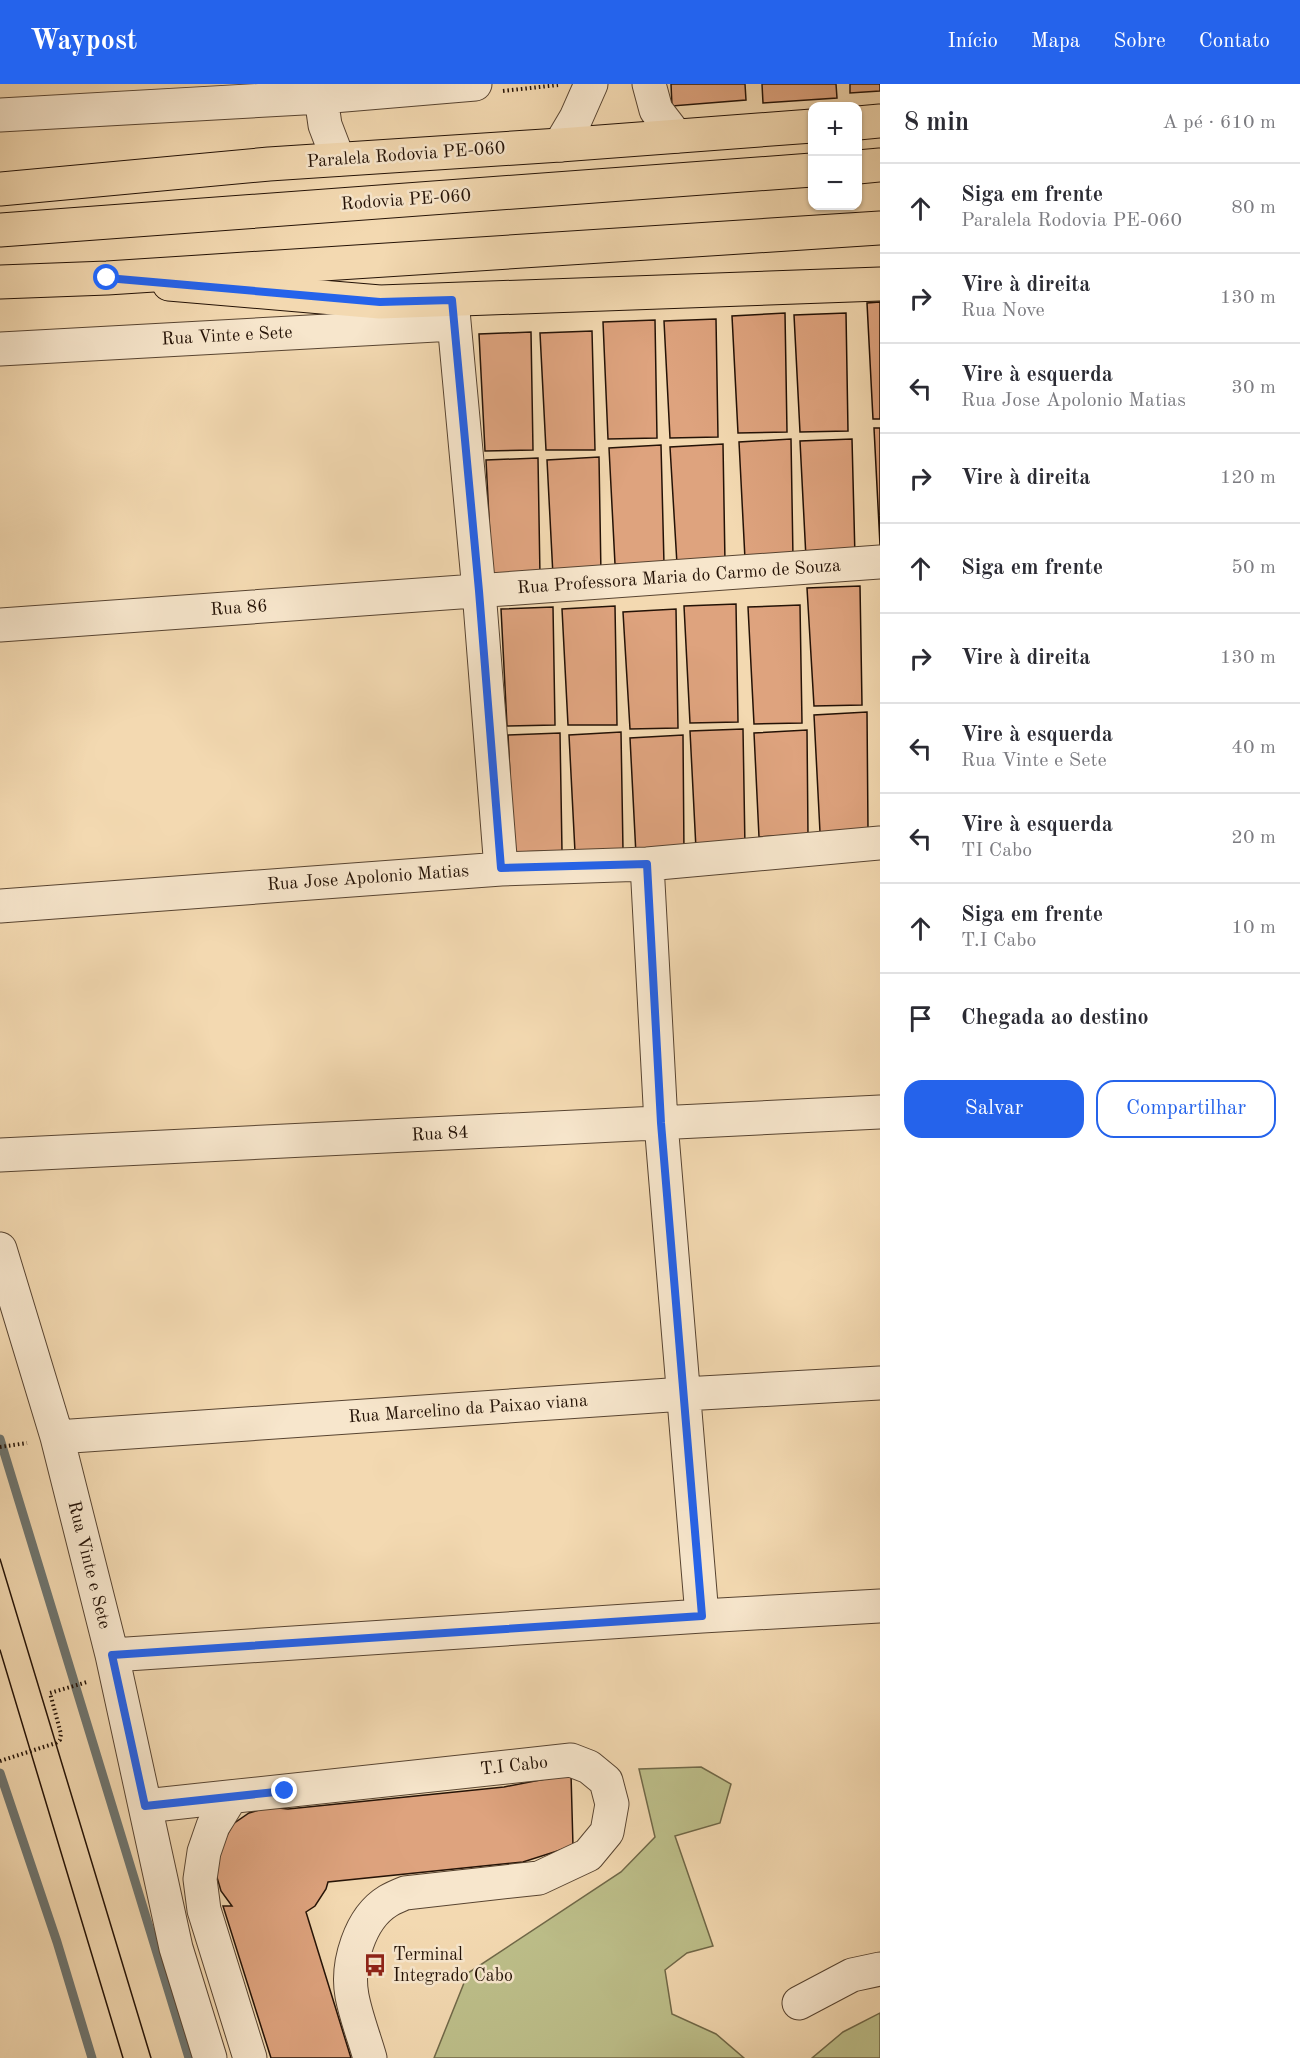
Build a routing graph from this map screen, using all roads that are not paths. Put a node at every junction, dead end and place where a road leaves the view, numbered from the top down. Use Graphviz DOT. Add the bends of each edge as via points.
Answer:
graph roads {
  1 [pos="476,84"];
  2 [pos="591,84"];
  3 [pos="649,84"];
  4 [pos="321,97"];
  5 [pos="0,115"];
  6 [pos="880,121"];
  7 [pos="862,123"];
  8 [pos="808,126"];
  9 [pos="676,136"];
  10 [pos="560,145"];
  11 [pos="338,159"];
  12 [pos="880,165"];
  13 [pos="862,167"];
  14 [pos="808,170"];
  15 [pos="0,189"];
  16 [pos="880,228"];
  17 [pos="0,230"];
  18 [pos="107,278"];
  19 [pos="0,282"];
  20 [pos="880,284"];
  21 [pos="453,312"];
  22 [pos="0,349"];
  23 [pos="880,562"];
  24 [pos="479,591"];
  25 [pos="0,625"];
  26 [pos="880,843"];
  27 [pos="647,864"];
  28 [pos="501,868"];
  29 [pos="0,906"];
  30 [pos="880,1112"];
  31 [pos="661,1123"];
  32 [pos="0,1155"];
  33 [pos="0,1249"];
  34 [pos="880,1383"];
  35 [pos="684,1394"];
  36 [pos="57,1437"];
  37 [pos="880,1606"];
  38 [pos="702,1616"];
  39 [pos="112,1655"];
  40 [pos="231,1797"];
  41 [pos="145,1806"];
  42 [pos="880,1969"];
  43 [pos="799,2003"];
  44 [pos="210,2058"];
  45 [pos="250,2058"];
  46 [pos="370,2058"];
  1 -- 4 [label="street"];
  2 -- 10 [label="street"];
  3 -- 9 [label="street" via="656,110"];
  4 -- 5 [label="street"];
  4 -- 11 [label="street" via="325,125"];
  6 -- 7 [label="main road"];
  8 -- 9 [label="main road, Paralela Rodovia PE-060"];
  9 -- 10 [label="main road, Paralela Rodovia PE-060"];
  10 -- 11 [label="main road, Paralela Rodovia PE-060"];
  11 -- 15 [label="main road, Paralela Rodovia PE-060"];
  12 -- 13 [label="main road"];
  14 -- 17 [label="main road, Rodovia PE-060"];
  16 -- 18 [label="main road"];
  18 -- 19 [label="main road"];
  18 -- 21 [label="main road"];
  20 -- 21 [label="main road"];
  21 -- 22 [label="street, Rua Vinte e Sete"];
  21 -- 24 [label="street"];
  23 -- 24 [label="street, Rua Professora Maria do Carmo de Souza"];
  24 -- 25 [label="street, Rua 86"];
  24 -- 28 [label="street"];
  26 -- 27 [label="street, Rua Jose Apolonio Matias"];
  27 -- 28 [label="street, Rua Jose Apolonio Matias"];
  27 -- 31 [label="street"];
  28 -- 29 [label="street, Rua Jose Apolonio Matias"];
  30 -- 31 [label="street, Rua 84"];
  31 -- 32 [label="street, Rua 84"];
  31 -- 35 [label="street"];
  33 -- 36 [label="street, Rua Vinte e Sete"];
  34 -- 35 [label="street, Rua Marcelino da Paixao viana"];
  35 -- 36 [label="street, Rua Marcelino da Paixao viana"];
  35 -- 38 [label="street"];
  36 -- 39 [label="street, Rua Vinte e Sete"];
  37 -- 38 [label="street"];
  38 -- 39 [label="street"];
  39 -- 41 [label="street, Rua Vinte e Sete"];
  40 -- 41 [label="street, T.I Cabo"];
  40 -- 45 [label="street" via="213,1826 200,1879 204,1910"];
  40 -- 46 [label="street, T.I Cabo" via="571,1760 589,1767 606,1781 612,1804 607,1832 588,1855 539,1878 405,1893 387,1901 371,1917 351,1964 352,1994"];
  41 -- 44 [label="street, Rua Vinte e Sete" via="176,1948"];
  42 -- 43 [label="street" via="852,1975"];
}
